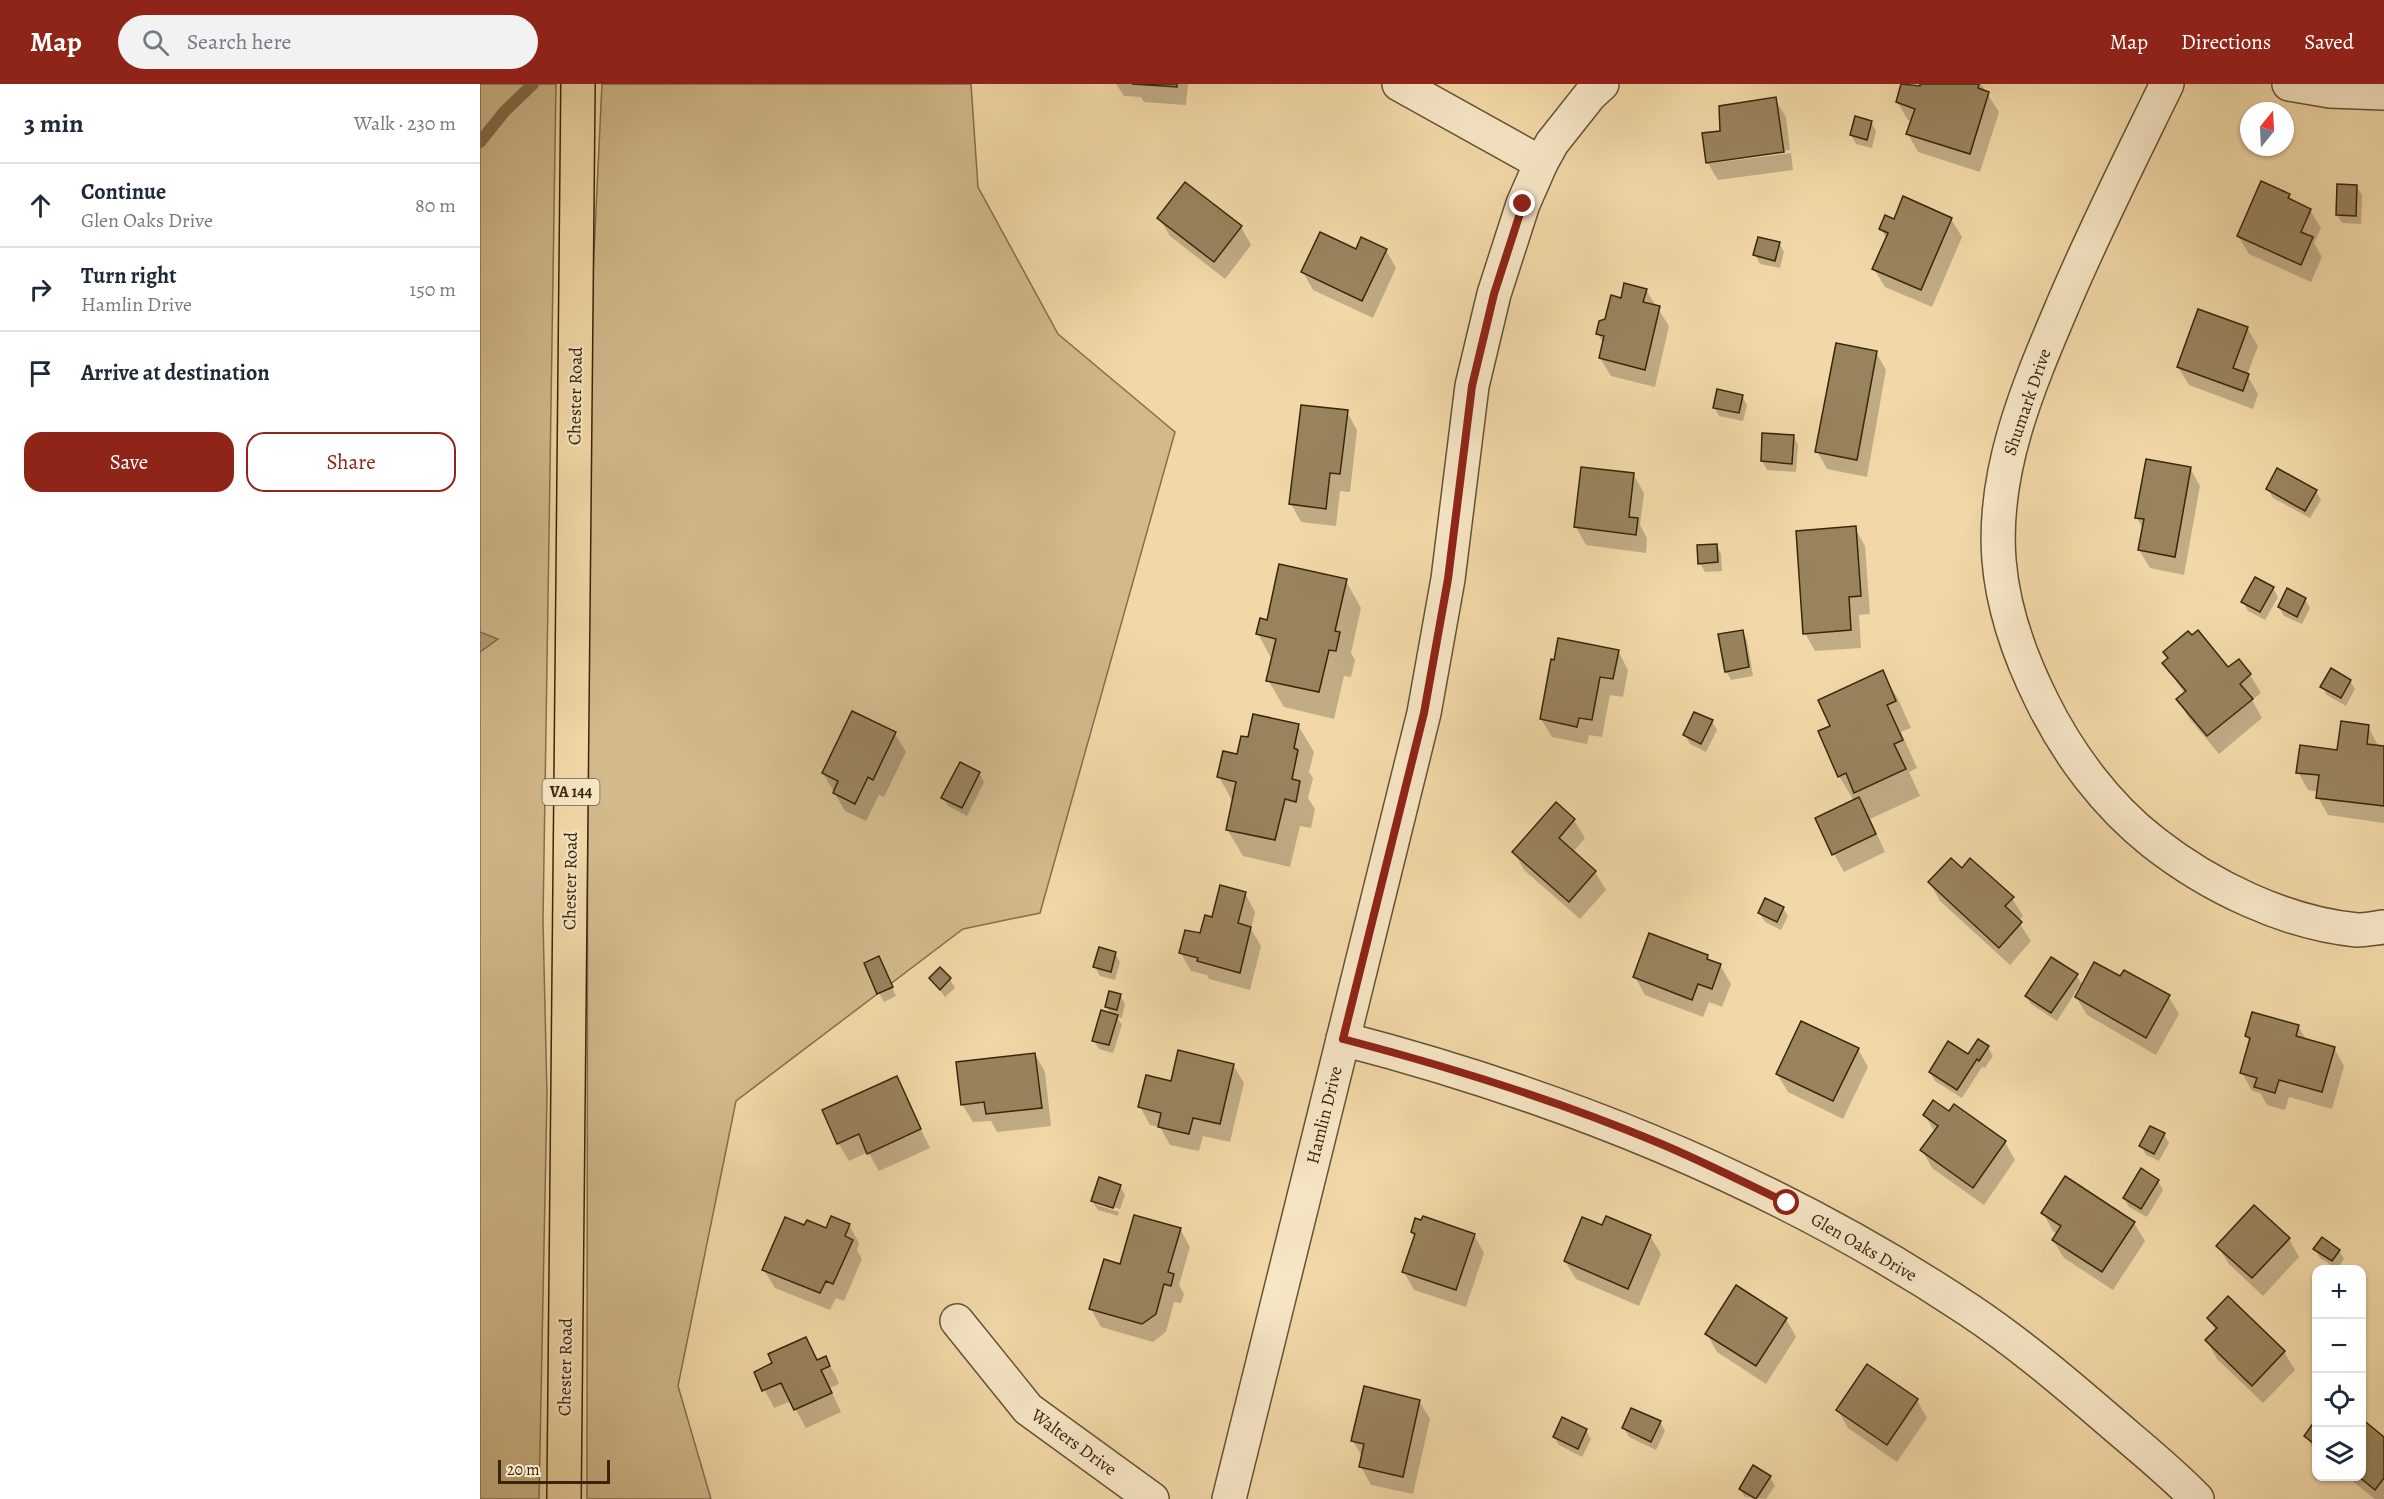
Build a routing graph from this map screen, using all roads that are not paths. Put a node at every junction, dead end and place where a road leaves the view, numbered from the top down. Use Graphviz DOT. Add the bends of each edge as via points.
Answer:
graph roads {
  1 [pos="578,84"];
  2 [pos="1399,84"];
  3 [pos="1602,84"];
  4 [pos="2167,84"];
  5 [pos="2289,84"];
  6 [pos="2384,93"];
  7 [pos="1541,163"];
  8 [pos="2384,927"];
  9 [pos="1343,1039"];
  10 [pos="957,1321"];
  11 [pos="564,1499"];
  12 [pos="1152,1499"];
  13 [pos="1229,1499"];
  14 [pos="2197,1499"];
  1 -- 11 [label="main road, Chester Road / VA 144"];
  2 -- 7 [label="street"];
  3 -- 7 [label="street, Hamlin Drive" via="1552,142"];
  4 -- 8 [label="street, Shumark Drive" via="2090,241 2040,357 2009,449 2000,504 1999,559 2008,614 2025,667 2055,726 2093,782 2138,830 2176,860 2230,891 2298,918 2358,930"];
  5 -- 6 [label="street" via="2330,91"];
  7 -- 9 [label="street, Hamlin Drive" via="1523,204 1494,294 1472,386 1448,579 1424,713"];
  9 -- 13 [label="street, Hamlin Drive"];
  9 -- 14 [label="street, Glen Oaks Drive" via="1494,1082 1659,1143 1787,1203 1881,1254 1971,1311 2065,1382"];
  10 -- 12 [label="street, Walters Drive" via="1028,1409"];
}
